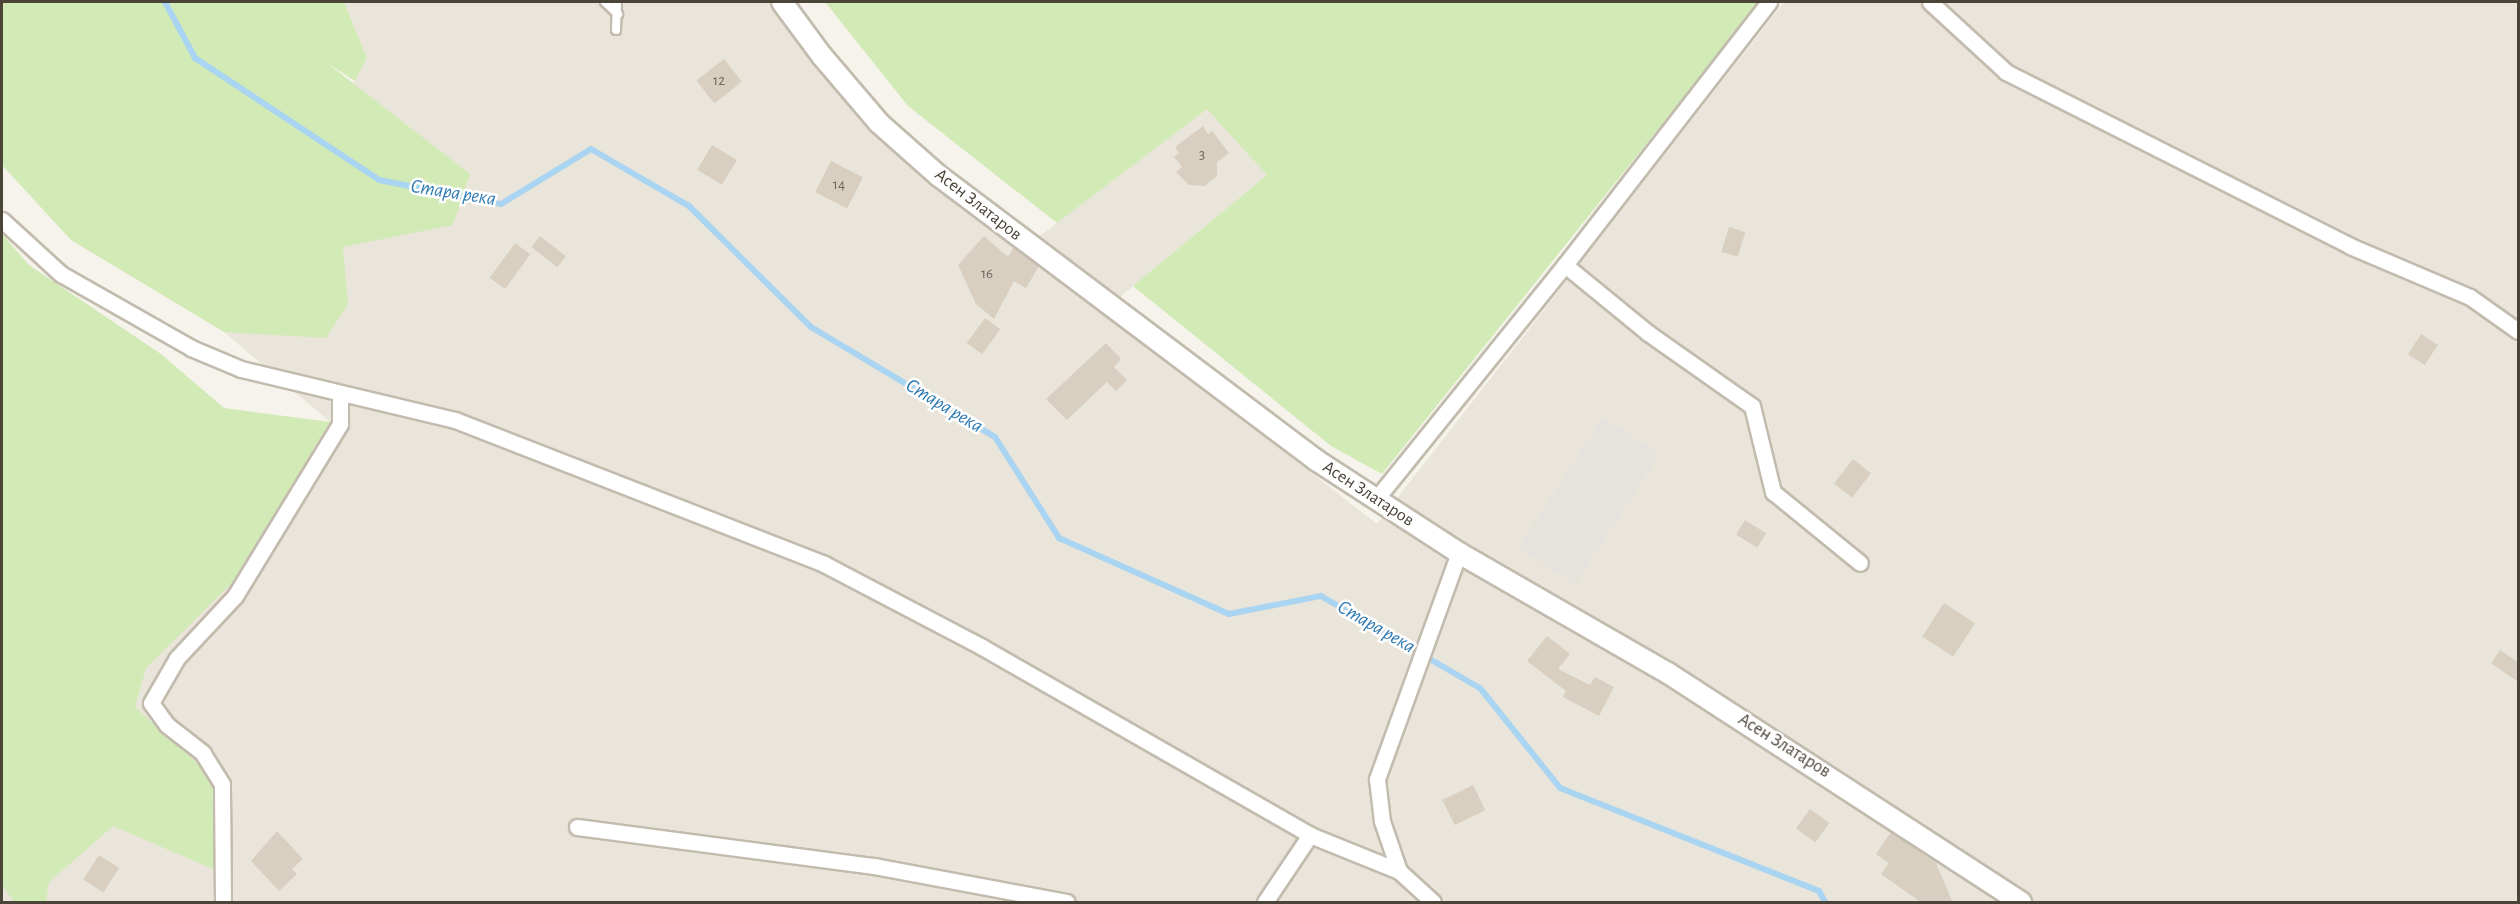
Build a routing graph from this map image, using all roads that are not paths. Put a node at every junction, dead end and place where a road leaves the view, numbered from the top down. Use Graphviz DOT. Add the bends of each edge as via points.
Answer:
graph roads {
  1 [pos="605,2"];
  2 [pos="617,2"];
  3 [pos="782,2"];
  4 [pos="1769,2"];
  5 [pos="1930,2"];
  6 [pos="618,14"];
  7 [pos="616,30"];
  8 [pos="2,220"];
  9 [pos="1565,265"];
  10 [pos="2518,331"];
  11 [pos="340,393"];
  12 [pos="1376,499"];
  13 [pos="1459,552"];
  14 [pos="1860,563"];
  15 [pos="577,827"];
  16 [pos="1310,835"];
  17 [pos="1399,871"];
  18 [pos="223,903"];
  19 [pos="1067,903"];
  20 [pos="1265,903"];
  21 [pos="1433,903"];
  22 [pos="2021,903"];
  1 -- 6 [label="lane"];
  2 -- 6 [label="lane"];
  3 -- 12 [label="street, Асен Златаров" via="879,123 939,176 1316,460"];
  4 -- 9 [label="street"];
  5 -- 10 [label="street" via="2006,72 2340,241 2470,297"];
  6 -- 7 [label="lane"];
  8 -- 11 [label="street" via="61,274 192,348 241,369"];
  9 -- 12 [label="street"];
  9 -- 14 [label="street" via="1648,333 1752,406 1773,492"];
  11 -- 16 [label="street" via="455,420 824,564 982,647"];
  11 -- 18 [label="street" via="340,424 234,596 177,658 151,703 167,725 202,753 222,784"];
  12 -- 13 [label="street, Асен Златаров"];
  13 -- 17 [label="street" via="1377,779 1382,821"];
  13 -- 22 [label="street, Асен Златаров" via="1668,673"];
  15 -- 19 [label="street" via="874,866"];
  16 -- 17 [label="street"];
  16 -- 20 [label="street"];
  17 -- 21 [label="street"];
}
